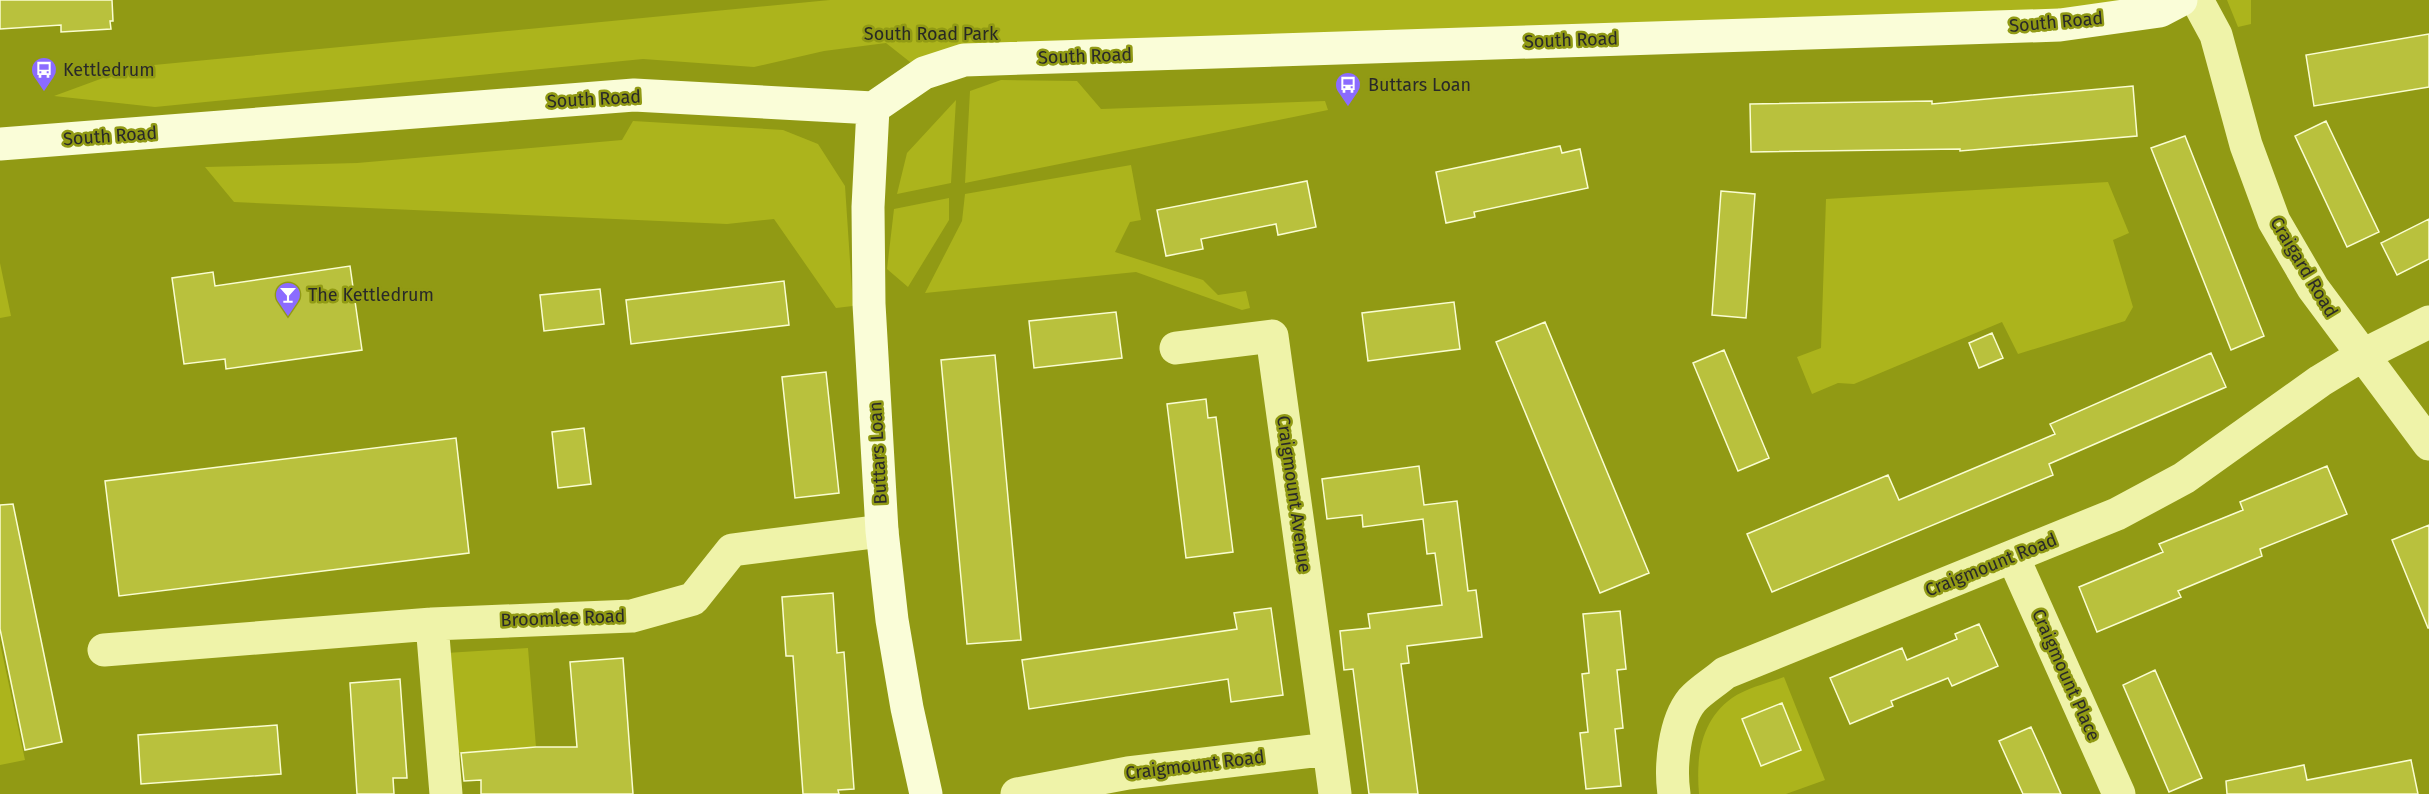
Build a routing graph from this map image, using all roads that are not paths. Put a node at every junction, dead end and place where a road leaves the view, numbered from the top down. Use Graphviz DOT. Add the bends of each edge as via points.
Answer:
graph roads {
  1 [pos="2181,0"];
  2 [pos="2197,0"];
  3 [pos="873,108"];
  4 [pos="0,144"];
  5 [pos="2429,322"];
  6 [pos="1176,348"];
  7 [pos="2361,356"];
  8 [pos="2429,444"];
  9 [pos="882,531"];
  10 [pos="2013,557"];
  11 [pos="432,624"];
  12 [pos="104,650"];
  13 [pos="1329,749"];
  14 [pos="446,794"];
  15 [pos="926,794"];
  16 [pos="1017,794"];
  17 [pos="1335,794"];
  18 [pos="1674,794"];
  19 [pos="2119,794"];
  1 -- 3 [label="street, South Road" via="2160,11 2060,25 964,60 924,73"];
  2 -- 7 [label="street, Craigard Road" via="2216,35 2246,146 2274,221 2313,288"];
  3 -- 4 [label="street, South Road" via="634,94"];
  3 -- 9 [label="street, Buttars Loan" via="868,304"];
  5 -- 7 [label="street, Craigmount Road"];
  6 -- 13 [label="street, Craigmount Avenue" via="1272,336"];
  7 -- 8 [label="street, Craigard Road"];
  7 -- 10 [label="street, Craigmount Road" via="2184,478 2117,514"];
  9 -- 11 [label="street, Broomlee Road" via="732,550 693,599 632,616"];
  9 -- 15 [label="street, Buttars Loan" via="894,631"];
  10 -- 18 [label="street, Craigmount Road" via="1725,673 1692,701 1677,735 1671,770"];
  10 -- 19 [label="street, Craigmount Place"];
  11 -- 12 [label="street, Broomlee Road"];
  11 -- 14 [label="street"];
  13 -- 16 [label="street, Craigmount Road" via="1128,773"];
  13 -- 17 [label="street"];
}
